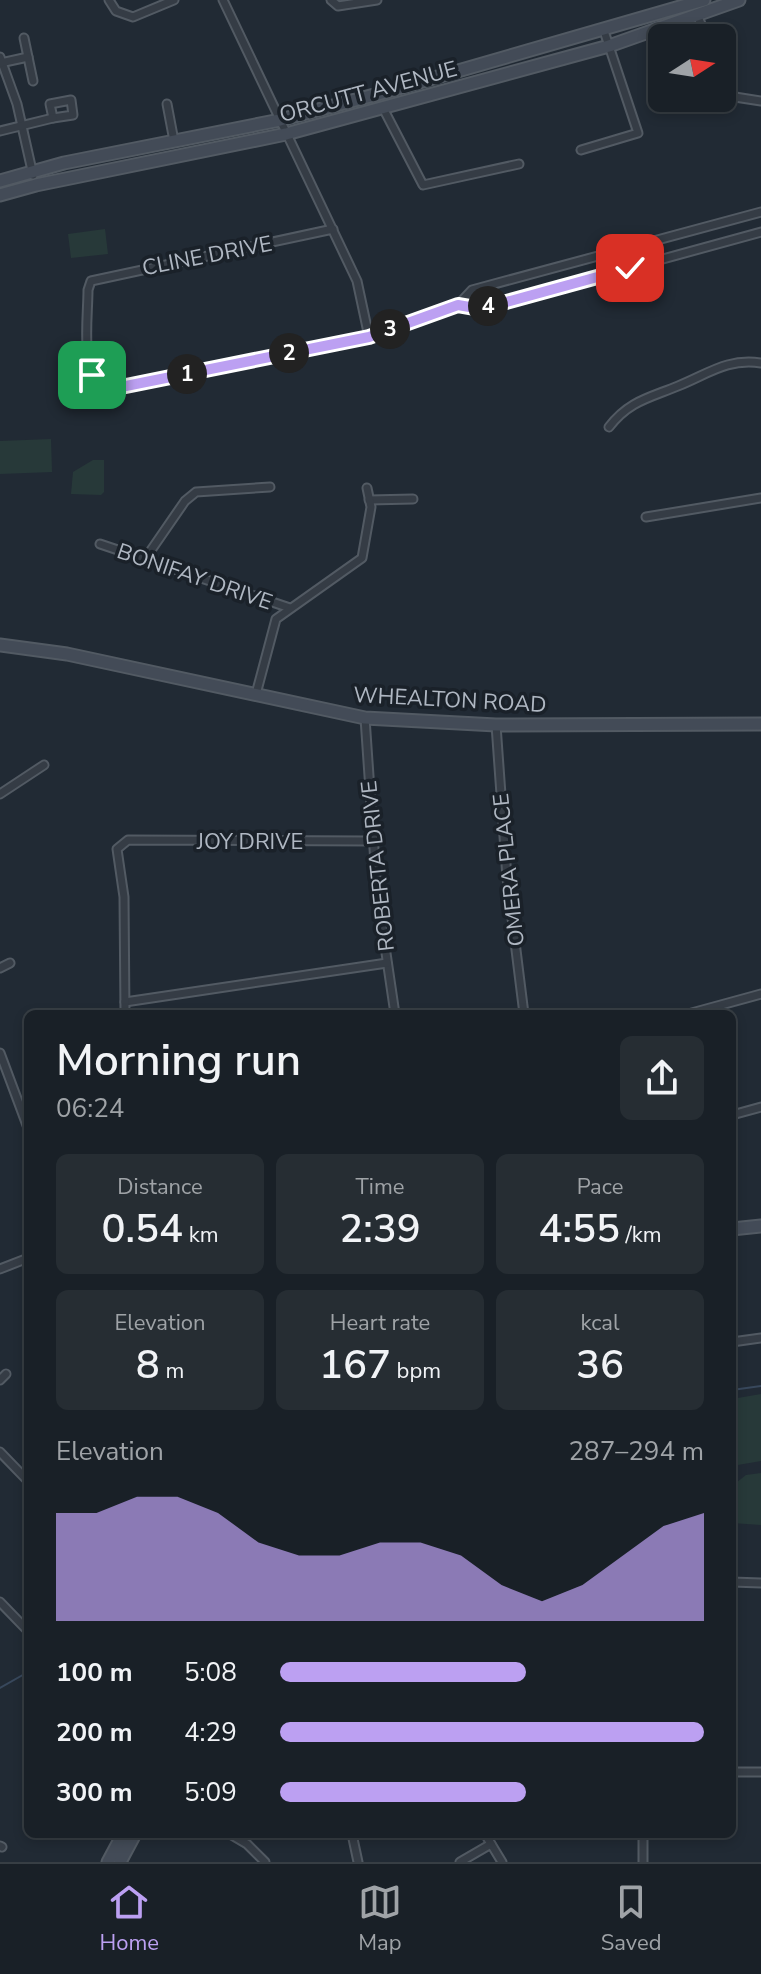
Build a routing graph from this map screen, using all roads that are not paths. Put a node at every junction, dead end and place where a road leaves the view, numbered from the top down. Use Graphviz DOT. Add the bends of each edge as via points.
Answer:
graph roads {
  1 [pos="109,0"];
  2 [pos="174,0"];
  3 [pos="223,0"];
  4 [pos="331,0"];
  5 [pos="377,0"];
  6 [pos="704,0"];
  7 [pos="739,0"];
  8 [pos="698,17"];
  9 [pos="701,24"];
  10 [pos="604,31"];
  11 [pos="24,38"];
  12 [pos="609,46"];
  13 [pos="28,57"];
  14 [pos="1,61"];
  15 [pos="33,81"];
  16 [pos="736,97"];
  17 [pos="761,101"];
  18 [pos="167,104"];
  19 [pos="383,108"];
  20 [pos="53,118"];
  21 [pos="280,120"];
  22 [pos="22,125"];
  23 [pos="0,131"];
  24 [pos="286,134"];
  25 [pos="174,141"];
  26 [pos="581,150"];
  27 [pos="519,164"];
  28 [pos="32,171"];
  29 [pos="0,181"];
  30 [pos="36,185"];
  31 [pos="0,195"];
  32 [pos="761,212"];
  33 [pos="333,229"];
  34 [pos="761,232"];
  35 [pos="625,249"];
  36 [pos="630,268"];
  37 [pos="458,305"];
  38 [pos="369,337"];
  39 [pos="761,363"];
  40 [pos="609,427"];
  41 [pos="270,487"];
  42 [pos="367,488"];
  43 [pos="761,498"];
  44 [pos="413,499"];
  45 [pos="369,500"];
  46 [pos="646,517"];
  47 [pos="100,544"];
  48 [pos="145,559"];
  49 [pos="290,608"];
  50 [pos="0,645"];
  51 [pos="256,694"];
  52 [pos="365,718"];
  53 [pos="761,724"];
  54 [pos="496,725"];
  55 [pos="44,765"];
  56 [pos="0,794"];
  57 [pos="372,841"];
  58 [pos="10,963"];
  59 [pos="387,963"];
  60 [pos="0,968"];
  61 [pos="761,994"];
  62 [pos="125,1002"];
  63 [pos="125,1010"];
  64 [pos="394,1010"];
  65 [pos="524,1010"];
  66 [pos="703,1010"];
  67 [pos="0,1053"];
  68 [pos="761,1107"];
  69 [pos="736,1114"];
  70 [pos="24,1117"];
  71 [pos="761,1226"];
  72 [pos="736,1229"];
  73 [pos="24,1260"];
  74 [pos="0,1269"];
  75 [pos="761,1338"];
  76 [pos="736,1341"];
  77 [pos="0,1452"];
  78 [pos="24,1477"];
  79 [pos="736,1582"];
  80 [pos="761,1583"];
  81 [pos="0,1602"];
  82 [pos="24,1627"];
  83 [pos="736,1772"];
  84 [pos="761,1772"];
  85 [pos="121,1838"];
  86 [pos="133,1838"];
  87 [pos="237,1838"];
  88 [pos="353,1838"];
  89 [pos="487,1838"];
  90 [pos="643,1838"];
  91 [pos="491,1844"];
  92 [pos="108,1862"];
  93 [pos="120,1862"];
  94 [pos="265,1862"];
  95 [pos="358,1862"];
  96 [pos="460,1862"];
  97 [pos="502,1862"];
  98 [pos="643,1862"];
  1 -- 2 [label="street" via="116,11 133,17"];
  3 -- 21 [label="street"];
  4 -- 5 [label="street" via="352,7"];
  6 -- 10 [label="main road, ORCUTT AVENUE"];
  7 -- 8 [label="main road, ORCUTT AVENUE"];
  8 -- 9 [label="street"];
  8 -- 12 [label="main road, ORCUTT AVENUE"];
  10 -- 12 [label="street"];
  10 -- 21 [label="main road, ORCUTT AVENUE"];
  11 -- 13 [label="street"];
  12 -- 19 [label="main road, ORCUTT AVENUE"];
  12 -- 26 [label="street" via="638,133"];
  13 -- 14 [label="street"];
  13 -- 15 [label="street"];
  14 -- 22 [label="street"];
  16 -- 17 [label="street"];
  18 -- 25 [label="street"];
  19 -- 24 [label="main road, ORCUTT AVENUE"];
  19 -- 27 [label="street" via="423,185"];
  20 -- 22 [label="street"];
  21 -- 24 [label="street"];
  21 -- 25 [label="main road, ORCUTT AVENUE"];
  22 -- 23 [label="street"];
  22 -- 28 [label="street"];
  24 -- 30 [label="main road, ORCUTT AVENUE"];
  24 -- 33 [label="street"];
  25 -- 28 [label="main road, ORCUTT AVENUE"];
  28 -- 29 [label="main road, ORCUTT AVENUE"];
  28 -- 30 [label="street"];
  30 -- 31 [label="main road, ORCUTT AVENUE"];
  32 -- 35 [label="street"];
  33 -- 38 [label="street" via="357,281"];
  33 -- 38 [label="street, CLINE DRIVE" via="91,281 92,375 102,389 119,388"];
  34 -- 36 [label="street"];
  35 -- 36 [label="street"];
  35 -- 37 [label="street" via="472,290"];
  36 -- 37 [label="street" via="481,309"];
  37 -- 38 [label="street"];
  39 -- 40 [label="street" via="715,366 637,400"];
  41 -- 48 [label="street" via="196,492"];
  42 -- 45 [label="street"];
  43 -- 46 [label="street"];
  44 -- 45 [label="street"];
  45 -- 49 [label="street" via="362,558"];
  47 -- 48 [label="street, BONIFAY DRIVE"];
  48 -- 49 [label="street, BONIFAY DRIVE"];
  49 -- 51 [label="street" via="271,626"];
  50 -- 51 [label="main road, WHEALTON ROAD"];
  51 -- 52 [label="main road, WHEALTON ROAD"];
  52 -- 54 [label="main road, WHEALTON ROAD"];
  52 -- 57 [label="street, ROBERTA DRIVE"];
  53 -- 54 [label="main road, WHEALTON ROAD"];
  54 -- 65 [label="street, OMERA PLACE"];
  55 -- 56 [label="street"];
  57 -- 59 [label="street, ROBERTA DRIVE"];
  57 -- 62 [label="street, JOY DRIVE" via="128,840 117,849 124,897"];
  58 -- 60 [label="street"];
  59 -- 62 [label="street"];
  59 -- 64 [label="street, ROBERTA DRIVE"];
  61 -- 66 [label="street"];
  62 -- 63 [label="street"];
  67 -- 70 [label="street"];
  68 -- 69 [label="street"];
  71 -- 72 [label="main road"];
  73 -- 74 [label="street"];
  75 -- 76 [label="street"];
  77 -- 78 [label="street"];
  79 -- 80 [label="street"];
  81 -- 82 [label="street"];
  83 -- 84 [label="street"];
  85 -- 92 [label="main road"];
  86 -- 93 [label="main road"];
  87 -- 94 [label="street"];
  88 -- 95 [label="street"];
  89 -- 91 [label="street"];
  90 -- 98 [label="street"];
  91 -- 96 [label="street"];
  91 -- 97 [label="street"];
}
